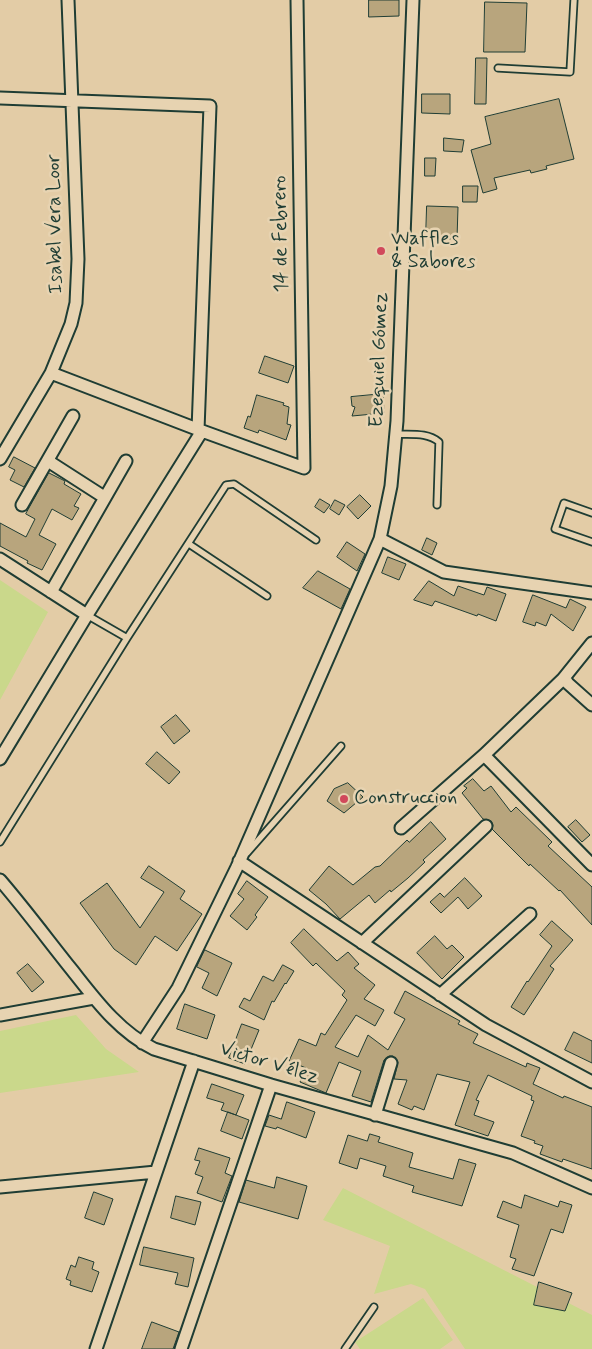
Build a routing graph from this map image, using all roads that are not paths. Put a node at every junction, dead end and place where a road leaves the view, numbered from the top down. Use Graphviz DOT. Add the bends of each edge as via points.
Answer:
graph roads {
  1 [pos="68,0"];
  2 [pos="297,0"];
  3 [pos="413,0"];
  4 [pos="574,0"];
  5 [pos="498,68"];
  6 [pos="0,98"];
  7 [pos="72,101"];
  8 [pos="51,373"];
  9 [pos="73,416"];
  10 [pos="200,431"];
  11 [pos="396,434"];
  12 [pos="0,458"];
  13 [pos="48,461"];
  14 [pos="126,461"];
  15 [pos="104,497"];
  16 [pos="22,505"];
  17 [pos="437,505"];
  18 [pos="592,513"];
  19 [pos="380,539"];
  20 [pos="316,540"];
  21 [pos="592,542"];
  22 [pos="188,544"];
  23 [pos="0,559"];
  24 [pos="51,592"];
  25 [pos="592,593"];
  26 [pos="267,596"];
  27 [pos="87,615"];
  28 [pos="127,638"];
  29 [pos="592,643"];
  30 [pos="565,681"];
  31 [pos="592,705"];
  32 [pos="342,746"];
  33 [pos="484,755"];
  34 [pos="0,759"];
  35 [pos="486,826"];
  36 [pos="401,828"];
  37 [pos="0,842"];
  38 [pos="240,861"];
  39 [pos="592,865"];
  40 [pos="0,880"];
  41 [pos="530,914"];
  42 [pos="362,943"];
  43 [pos="440,995"];
  44 [pos="94,998"];
  45 [pos="0,1015"];
  46 [pos="142,1043"];
  47 [pos="194,1062"];
  48 [pos="391,1062"];
  49 [pos="592,1082"];
  50 [pos="272,1085"];
  51 [pos="375,1115"];
  52 [pos="156,1172"];
  53 [pos="0,1187"];
  54 [pos="592,1188"];
  55 [pos="374,1307"];
  56 [pos="96,1349"];
  57 [pos="181,1349"];
  58 [pos="345,1349"];
  1 -- 7 [label="street, Isabel Vera Loor"];
  2 -- 10 [label="street, 14 de Febrero" via="304,468"];
  3 -- 11 [label="street, Ezequiel Gómez"];
  4 -- 5 [label="lane" via="570,72"];
  6 -- 7 [label="street"];
  7 -- 8 [label="street, Isabel Vera Loor" via="78,282 71,324"];
  7 -- 10 [label="street" via="210,106"];
  8 -- 10 [label="street"];
  8 -- 12 [label="street, Isabel Vera Loor"];
  9 -- 13 [label="street"];
  10 -- 27 [label="street"];
  11 -- 17 [label="lane" via="432,436 439,442"];
  11 -- 19 [label="street, Ezequiel Gómez" via="391,486"];
  13 -- 15 [label="street"];
  13 -- 16 [label="street"];
  14 -- 15 [label="street"];
  15 -- 24 [label="street"];
  18 -- 21 [label="lane" via="564,503 555,529"];
  19 -- 25 [label="street" via="444,572"];
  19 -- 38 [label="street, Ezequiel Gómez"];
  20 -- 22 [label="lane" via="230,483 226,484"];
  22 -- 26 [label="lane"];
  22 -- 28 [label="lane"];
  23 -- 24 [label="street"];
  24 -- 27 [label="street"];
  27 -- 28 [label="lane"];
  27 -- 34 [label="street"];
  28 -- 37 [label="lane"];
  29 -- 30 [label="street"];
  30 -- 31 [label="street"];
  30 -- 33 [label="street"];
  32 -- 38 [label="lane"];
  33 -- 36 [label="street"];
  33 -- 39 [label="street"];
  35 -- 42 [label="street"];
  38 -- 42 [label="street"];
  38 -- 46 [label="street, Ezequiel Gómez" via="178,988"];
  40 -- 44 [label="street, Victor Vélez"];
  41 -- 43 [label="street"];
  42 -- 43 [label="street"];
  43 -- 49 [label="street"];
  44 -- 45 [label="street"];
  44 -- 46 [label="street, Victor Vélez" via="124,1030"];
  46 -- 47 [label="street, Victor Vélez"];
  47 -- 50 [label="street, Victor Vélez"];
  47 -- 52 [label="street"];
  48 -- 51 [label="street"];
  50 -- 51 [label="street, Victor Vélez"];
  50 -- 57 [label="street"];
  51 -- 54 [label="street, Victor Vélez" via="513,1153"];
  52 -- 53 [label="street"];
  52 -- 56 [label="street"];
  55 -- 58 [label="lane"];
}
